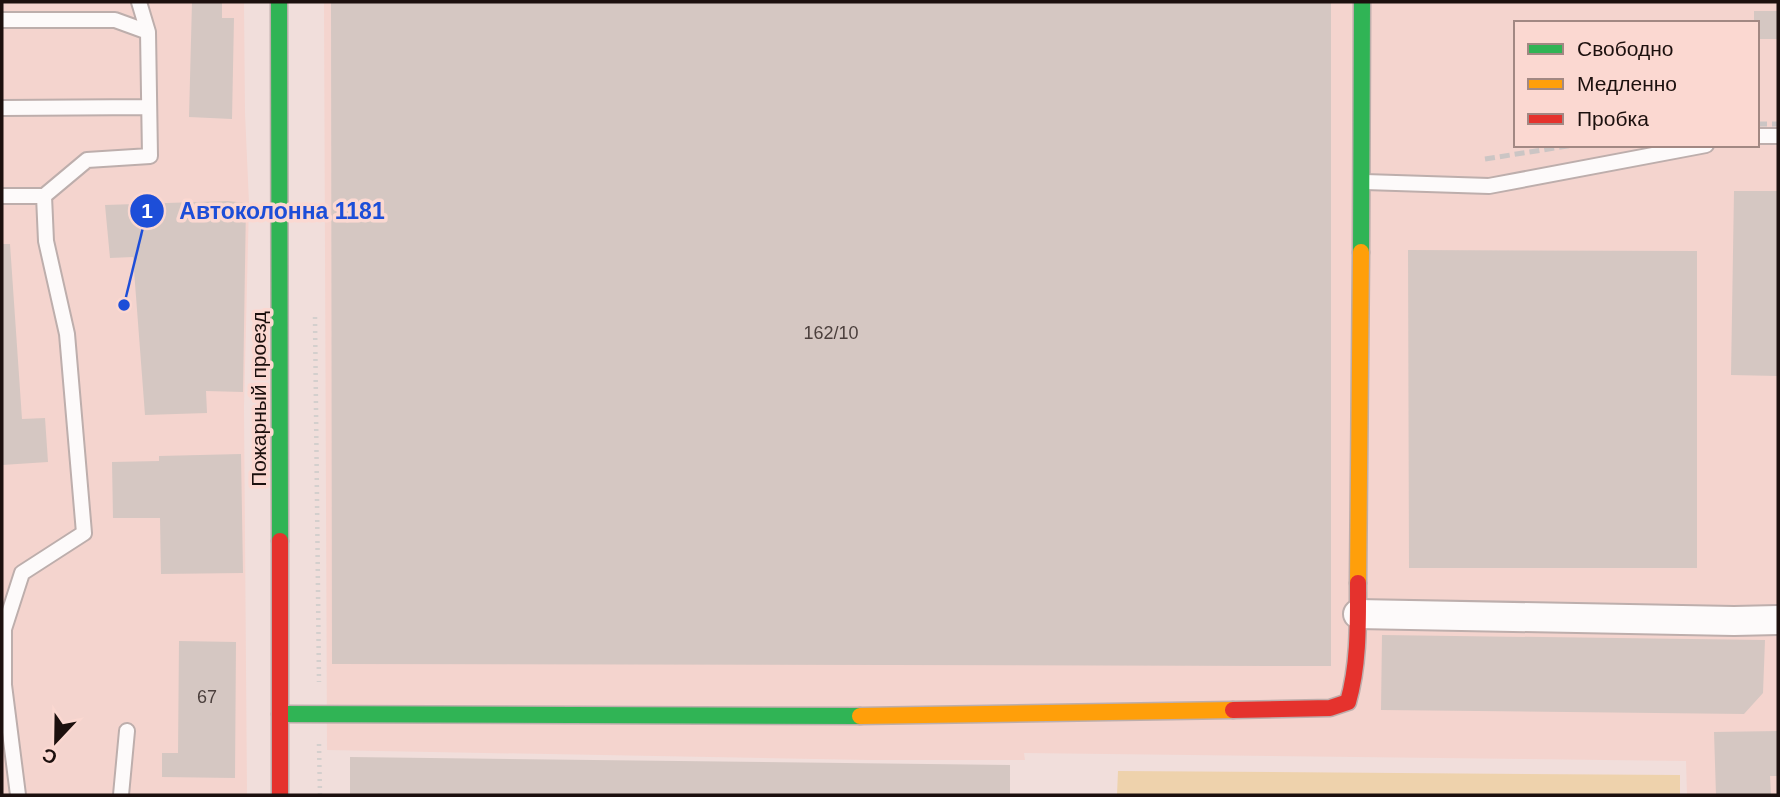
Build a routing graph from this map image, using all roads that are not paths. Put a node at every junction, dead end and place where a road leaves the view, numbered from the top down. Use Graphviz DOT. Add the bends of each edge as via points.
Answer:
graph roads {
  1 [pos="139,2"];
  2 [pos="279,2"];
  3 [pos="1362,2"];
  4 [pos="2,20"];
  5 [pos="148,32"];
  6 [pos="149,107"];
  7 [pos="2,108"];
  8 [pos="1759,136"];
  9 [pos="1778,136"];
  10 [pos="1695,147"];
  11 [pos="1362,181"];
  12 [pos="2,196"];
  13 [pos="44,196"];
  14 [pos="1358,614"];
  15 [pos="1778,620"];
  16 [pos="280,714"];
  17 [pos="127,731"];
  18 [pos="18,795"];
  19 [pos="121,795"];
  20 [pos="280,795"];
  1 -- 5 [label="lane"];
  2 -- 16 [label="street, Пожарный проезд"];
  3 -- 11 [label="street"];
  4 -- 5 [label="lane" via="115,20"];
  5 -- 6 [label="lane"];
  6 -- 7 [label="lane"];
  6 -- 13 [label="lane" via="150,156 87,160"];
  8 -- 9 [label="lane"];
  10 -- 11 [label="lane" via="1489,186"];
  11 -- 14 [label="street"];
  12 -- 13 [label="lane"];
  13 -- 18 [label="lane" via="46,241 67,334 84,533 22,573 4,629 4,685"];
  14 -- 15 [label="street"];
  14 -- 16 [label="street" via="1348,702 1330,708 851,716"];
  16 -- 20 [label="street, Пожарный проезд"];
  17 -- 19 [label="lane"];
}
